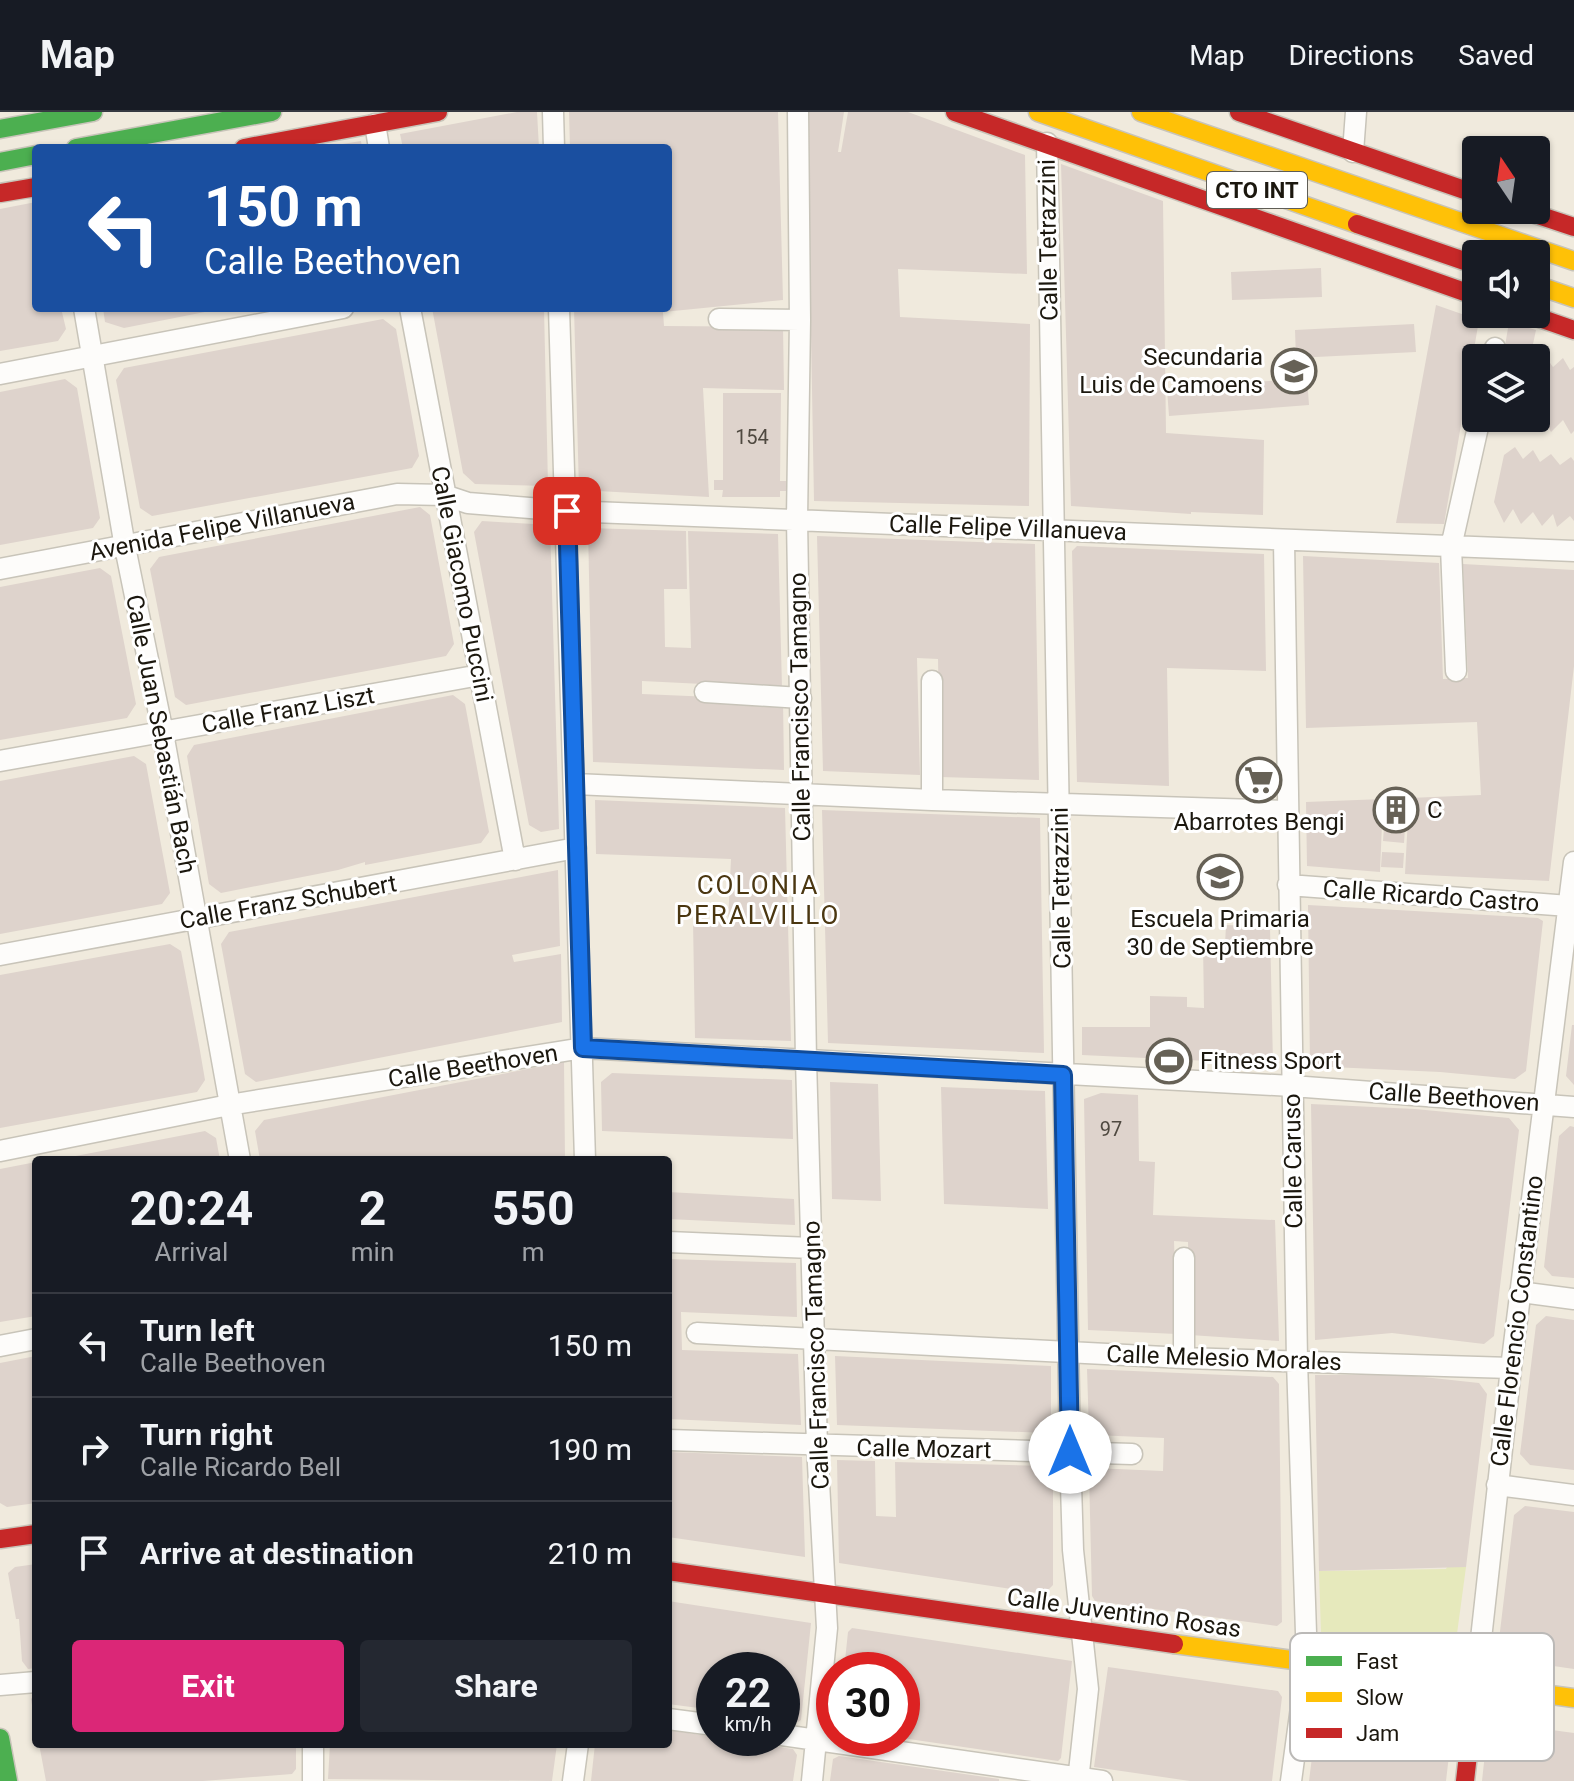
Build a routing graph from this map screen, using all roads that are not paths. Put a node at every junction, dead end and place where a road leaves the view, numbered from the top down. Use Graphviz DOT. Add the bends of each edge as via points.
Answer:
graph roads {
  1 [pos="93,112"];
  2 [pos="272,112"];
  3 [pos="438,112"];
  4 [pos="553,112"];
  5 [pos="798,112"];
  6 [pos="955,112"];
  7 [pos="1038,112"];
  8 [pos="1141,112"];
  9 [pos="1166,112"];
  10 [pos="1239,112"];
  11 [pos="1356,112"];
  12 [pos="375,124"];
  13 [pos="1183,127"];
  14 [pos="0,129"];
  15 [pos="1047,143"];
  16 [pos="98,144"];
  17 [pos="266,144"];
  18 [pos="378,144"];
  19 [pos="554,144"];
  20 [pos="1353,152"];
  21 [pos="32,156"];
  22 [pos="0,162"];
  23 [pos="32,188"];
  24 [pos="1462,189"];
  25 [pos="0,193"];
  26 [pos="1550,219"];
  27 [pos="1528,224"];
  28 [pos="1574,227"];
  29 [pos="1574,241"];
  30 [pos="1462,260"];
  31 [pos="1574,261"];
  32 [pos="1550,290"];
  33 [pos="1462,291"];
  34 [pos="1574,298"];
  35 [pos="1550,311"];
  36 [pos="85,312"];
  37 [pos="323,312"];
  38 [pos="411,312"];
  39 [pos="559,312"];
  40 [pos="1574,317"];
  41 [pos="719,319"];
  42 [pos="800,320"];
  43 [pos="1550,322"];
  44 [pos="1574,330"];
  45 [pos="94,357"];
  46 [pos="0,374"];
  47 [pos="1477,432"];
  48 [pos="444,495"];
  49 [pos="567,511"];
  50 [pos="797,519"];
  51 [pos="1052,530"];
  52 [pos="1284,541"];
  53 [pos="125,547"];
  54 [pos="1451,547"];
  55 [pos="1574,551"];
  56 [pos="0,569"];
  57 [pos="1456,671"];
  58 [pos="480,675"];
  59 [pos="932,681"];
  60 [pos="705,692"];
  61 [pos="801,698"];
  62 [pos="163,733"];
  63 [pos="0,761"];
  64 [pos="575,784"];
  65 [pos="801,794"];
  66 [pos="932,800"];
  67 [pos="1060,802"];
  68 [pos="1288,811"];
  69 [pos="576,848"];
  70 [pos="515,860"];
  71 [pos="1574,862"];
  72 [pos="1288,885"];
  73 [pos="1571,907"];
  74 [pos="195,919"];
  75 [pos="0,955"];
  76 [pos="583,1048"];
  77 [pos="806,1060"];
  78 [pos="1063,1075"];
  79 [pos="1292,1086"];
  80 [pos="1543,1104"];
  81 [pos="229,1105"];
  82 [pos="1574,1107"];
  83 [pos="0,1151"];
  84 [pos="239,1156"];
  85 [pos="585,1156"];
  86 [pos="672,1242"];
  87 [pos="812,1248"];
  88 [pos="1184,1258"];
  89 [pos="1520,1292"];
  90 [pos="1574,1299"];
  91 [pos="697,1333"];
  92 [pos="32,1340"];
  93 [pos="813,1340"];
  94 [pos="0,1346"];
  95 [pos="1070,1351"];
  96 [pos="1184,1358"];
  97 [pos="1297,1361"];
  98 [pos="1511,1368"];
  99 [pos="672,1440"];
  100 [pos="817,1446"];
  101 [pos="1070,1452"];
  102 [pos="1132,1454"];
  103 [pos="1497,1485"];
  104 [pos="1574,1495"];
  105 [pos="32,1535"];
  106 [pos="0,1539"];
  107 [pos="672,1572"];
  108 [pos="826,1595"];
  109 [pos="1081,1632"];
  110 [pos="1306,1633"];
  111 [pos="1481,1633"];
  112 [pos="825,1652"];
  113 [pos="1290,1661"];
  114 [pos="32,1682"];
  115 [pos="0,1685"];
  116 [pos="1554,1695"];
  117 [pos="1574,1698"];
  118 [pos="672,1720"];
  119 [pos="696,1723"];
  120 [pos="0,1738"];
  121 [pos="313,1748"];
  122 [pos="577,1748"];
  123 [pos="816,1748"];
  124 [pos="920,1755"];
  125 [pos="1294,1761"];
  126 [pos="1467,1761"];
  127 [pos="1078,1779"];
  128 [pos="8,1781"];
  129 [pos="313,1781"];
  130 [pos="573,1781"];
  131 [pos="812,1781"];
  132 [pos="1102,1781"];
  133 [pos="1291,1781"];
  134 [pos="1465,1781"];
  1 -- 14 [label="main road"];
  2 -- 16 [label="main road"];
  3 -- 12 [label="main road"];
  4 -- 19 [label="street"];
  5 -- 42 [label="street, Calle Francisco Tamagno"];
  6 -- 15 [label="main road, CTO INT"];
  7 -- 30 [label="main road, CTO INT"];
  8 -- 13 [label="main road, CTO INT"];
  9 -- 13 [label="main road"];
  10 -- 20 [label="main road, CTO INT"];
  11 -- 20 [label="street"];
  12 -- 17 [label="main road"];
  12 -- 18 [label="street"];
  13 -- 31 [label="main road, CTO INT"];
  15 -- 33 [label="main road, CTO INT"];
  15 -- 51 [label="street, Calle Tetrazzini"];
  20 -- 24 [label="main road, CTO INT"];
  21 -- 22 [label="main road"];
  23 -- 25 [label="main road"];
  26 -- 28 [label="main road"];
  27 -- 29 [label="main road"];
  32 -- 34 [label="main road"];
  35 -- 40 [label="main road"];
  36 -- 45 [label="street, Calle Juan Sebastián Bach"];
  37 -- 45 [label="street"];
  38 -- 48 [label="street, Calle Giacomo Puccini"];
  39 -- 49 [label="street"];
  41 -- 42 [label="street"];
  42 -- 50 [label="street, Calle Francisco Tamagno"];
  43 -- 44 [label="main road"];
  45 -- 46 [label="street"];
  45 -- 53 [label="street, Calle Juan Sebastián Bach"];
  47 -- 54 [label="street"];
  48 -- 49 [label="street, Calle Felipe Villanueva" via="468,503"];
  48 -- 53 [label="street, Avenida Felipe Villanueva" via="397,494"];
  48 -- 58 [label="street, Calle Giacomo Puccini"];
  49 -- 50 [label="street, Calle Felipe Villanueva"];
  49 -- 64 [label="street"];
  50 -- 51 [label="street, Calle Felipe Villanueva"];
  50 -- 61 [label="street, Calle Francisco Tamagno"];
  51 -- 52 [label="street, Calle Felipe Villanueva"];
  51 -- 67 [label="street, Calle Tetrazzini"];
  52 -- 54 [label="street, Calle Felipe Villanueva"];
  52 -- 68 [label="street, Calle Caruso"];
  53 -- 56 [label="street, Avenida Felipe Villanueva"];
  53 -- 62 [label="street, Calle Juan Sebastián Bach"];
  54 -- 55 [label="street, Calle Felipe Villanueva"];
  54 -- 57 [label="street"];
  58 -- 62 [label="street, Calle Franz Liszt"];
  58 -- 70 [label="street, Calle Giacomo Puccini"];
  59 -- 66 [label="street"];
  60 -- 61 [label="street"];
  61 -- 65 [label="street, Calle Francisco Tamagno"];
  62 -- 63 [label="street, Calle Franz Liszt"];
  62 -- 74 [label="street, Calle Juan Sebastián Bach"];
  64 -- 65 [label="street"];
  64 -- 69 [label="street"];
  65 -- 66 [label="street"];
  65 -- 77 [label="street, Calle Francisco Tamagno"];
  66 -- 67 [label="street"];
  67 -- 68 [label="street"];
  67 -- 78 [label="street, Calle Tetrazzini"];
  68 -- 72 [label="street, Calle Caruso"];
  69 -- 70 [label="street, Calle Franz Schubert"];
  69 -- 76 [label="street"];
  70 -- 74 [label="street, Calle Franz Schubert"];
  71 -- 73 [label="street, Calle Florencio Constantino"];
  72 -- 73 [label="street, Calle Ricardo Castro"];
  72 -- 79 [label="street, Calle Caruso"];
  73 -- 80 [label="street, Calle Florencio Constantino"];
  74 -- 75 [label="street, Calle Franz Schubert"];
  74 -- 81 [label="street, Calle Juan Sebastián Bach"];
  76 -- 77 [label="street, Calle Beethoven"];
  76 -- 81 [label="street, Calle Beethoven"];
  76 -- 85 [label="street"];
  77 -- 78 [label="street, Calle Beethoven"];
  77 -- 87 [label="street, Calle Francisco Tamagno"];
  78 -- 79 [label="street, Calle Beethoven"];
  78 -- 95 [label="street, Calle Tetrazzini"];
  79 -- 80 [label="street, Calle Beethoven"];
  79 -- 97 [label="street, Calle Caruso"];
  80 -- 82 [label="street, Calle Beethoven"];
  80 -- 89 [label="street, Calle Florencio Constantino"];
  81 -- 83 [label="street, Calle Beethoven"];
  81 -- 84 [label="street, Calle Juan Sebastián Bach"];
  86 -- 87 [label="street"];
  87 -- 93 [label="street, Calle Francisco Tamagno"];
  88 -- 96 [label="street"];
  89 -- 90 [label="street"];
  89 -- 98 [label="street, Calle Florencio Constantino"];
  91 -- 93 [label="street, Calle Melesio Morales"];
  92 -- 94 [label="street"];
  93 -- 95 [label="street, Calle Melesio Morales"];
  93 -- 100 [label="street, Calle Francisco Tamagno"];
  95 -- 96 [label="street, Calle Melesio Morales"];
  95 -- 101 [label="street, Calle Tetrazzini"];
  96 -- 97 [label="street, Calle Melesio Morales"];
  97 -- 98 [label="street, Calle Melesio Morales"];
  97 -- 110 [label="street, Calle Caruso"];
  98 -- 103 [label="street, Calle Florencio Constantino"];
  99 -- 100 [label="street, Calle Mozart"];
  100 -- 101 [label="street, Calle Mozart"];
  100 -- 108 [label="street, Calle Francisco Tamagno"];
  101 -- 102 [label="street, Calle Mozart"];
  101 -- 109 [label="street, Calle Tetrazzini"];
  103 -- 104 [label="street"];
  103 -- 111 [label="street, Calle Florencio Constantino"];
  105 -- 106 [label="main road"];
  107 -- 108 [label="main road, Calle Juventino Rosas"];
  108 -- 109 [label="main road, Calle Juventino Rosas"];
  108 -- 112 [label="street, Calle Francisco Tamagno"];
  109 -- 113 [label="main road, Calle Juventino Rosas"];
  109 -- 127 [label="street, Calle Tetrazzini" via="1088,1689"];
  114 -- 115 [label="street"];
  116 -- 117 [label="main road, Calle Juventino Rosas"];
  118 -- 119 [label="street"];
  120 -- 128 [label="main road"];
  121 -- 129 [label="street"];
  122 -- 130 [label="street"];
  123 -- 131 [label="street, Calle Francisco Tamagno"];
  124 -- 127 [label="street"];
  125 -- 133 [label="street, Calle Caruso"];
  126 -- 134 [label="main road, Calle Florencio Constantino"];
  127 -- 132 [label="street"];
}
